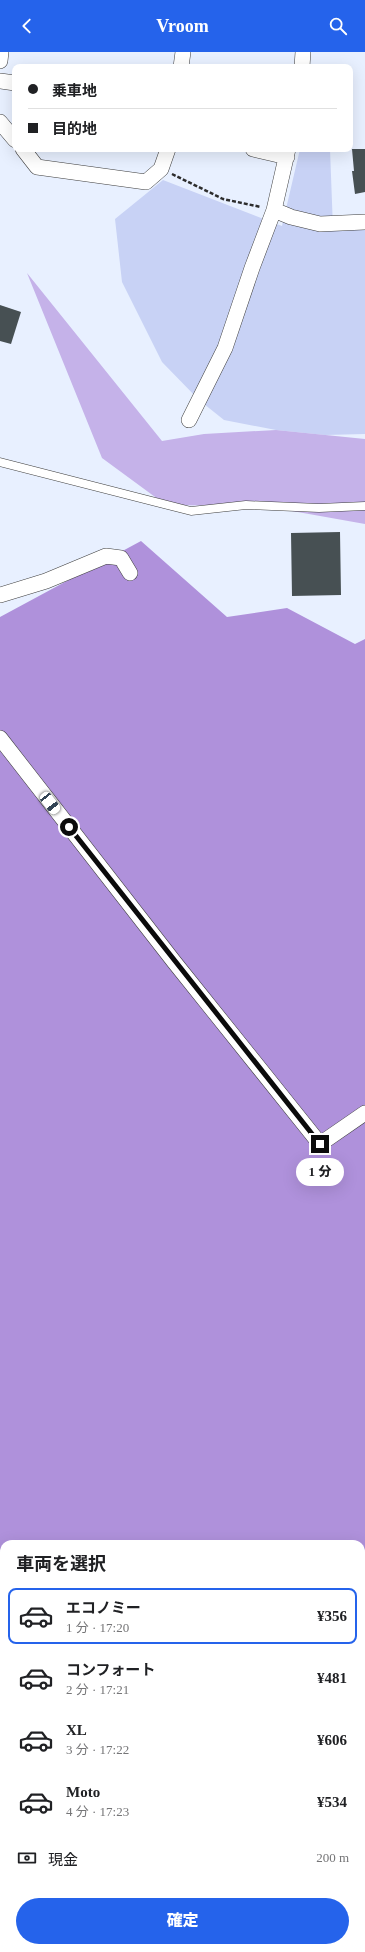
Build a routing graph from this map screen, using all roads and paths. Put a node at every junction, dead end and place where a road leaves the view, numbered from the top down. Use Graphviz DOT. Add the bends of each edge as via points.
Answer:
graph roads {
  1 [pos="1,52"];
  2 [pos="183,52"];
  3 [pos="303,52"];
  4 [pos="0,61"];
  5 [pos="181,64"];
  6 [pos="302,64"];
  7 [pos="0,81"];
  8 [pos="12,83"];
  9 [pos="0,122"];
  10 [pos="12,136"];
  11 [pos="25,152"];
  12 [pos="167,152"];
  13 [pos="288,153"];
  14 [pos="161,169"];
  15 [pos="274,210"];
  16 [pos="365,222"];
  17 [pos="189,420"];
  18 [pos="0,462"];
  19 [pos="365,506"];
  20 [pos="130,573"];
  21 [pos="0,595"];
  22 [pos="0,738"];
  23 [pos="365,1112"];
  1 -- 4 [label="street"];
  2 -- 5 [label="street"];
  3 -- 6 [label="street"];
  7 -- 8 [label="street"];
  9 -- 10 [label="street"];
  11 -- 14 [label="street" via="37,167 146,182"];
  12 -- 14 [label="street"];
  13 -- 15 [label="street"];
  14 -- 15 [label="path" via="223,199"];
  15 -- 16 [label="street" via="320,224"];
  15 -- 17 [label="street" via="225,348"];
  18 -- 19 [label="lane" via="191,511 246,505 319,508"];
  20 -- 21 [label="street" via="121,558 106,556 46,581"];
  22 -- 23 [label="street" via="320,1144"];
}
